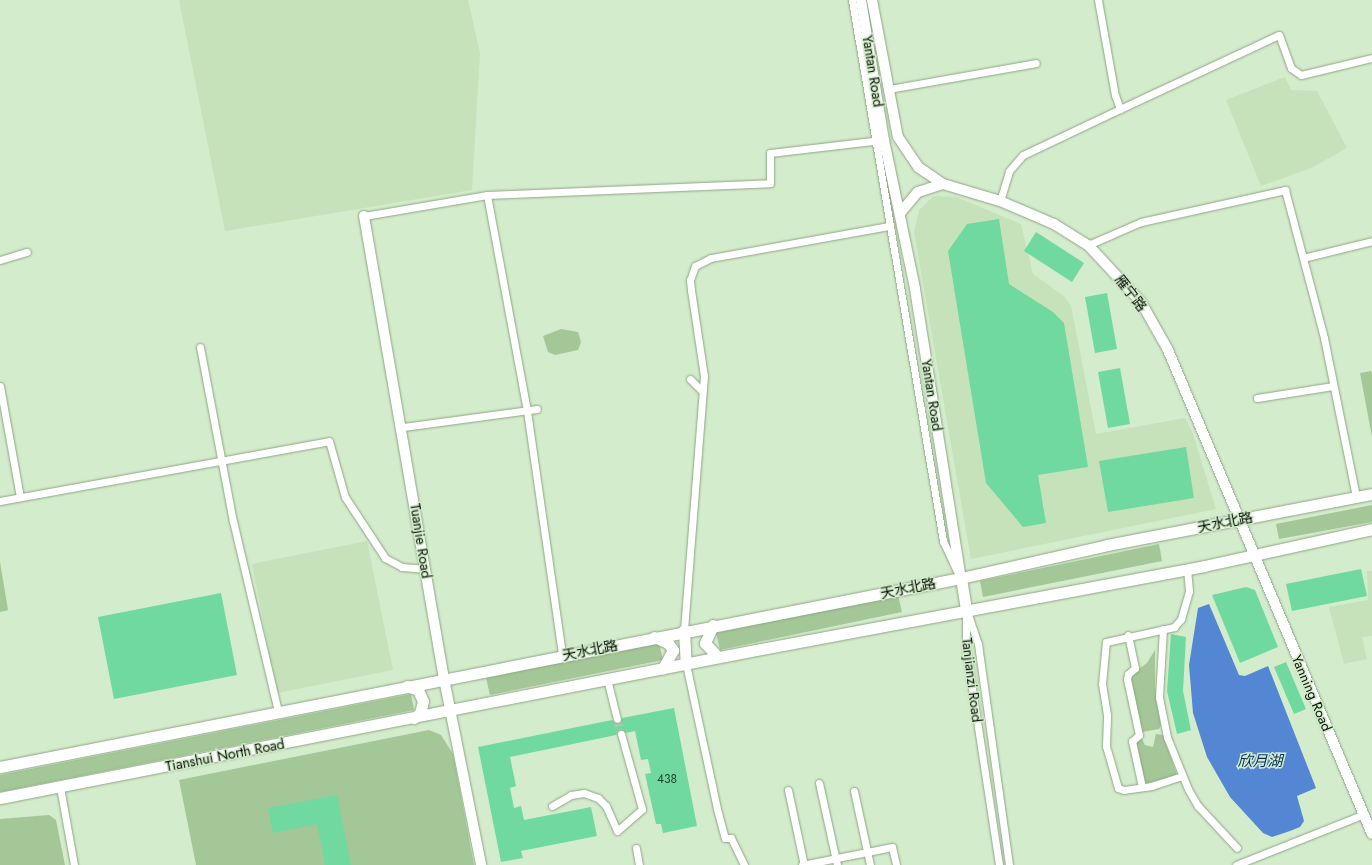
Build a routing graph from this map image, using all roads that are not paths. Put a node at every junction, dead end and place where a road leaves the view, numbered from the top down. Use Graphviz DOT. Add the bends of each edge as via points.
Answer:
graph roads {
  1 [pos="852,0"];
  2 [pos="861,0"];
  3 [pos="872,0"];
  4 [pos="1098,0"];
  5 [pos="1372,58"];
  6 [pos="1036,63"];
  7 [pos="888,89"];
  8 [pos="1120,109"];
  9 [pos="898,137"];
  10 [pos="880,140"];
  11 [pos="944,184"];
  12 [pos="487,195"];
  13 [pos="1000,202"];
  14 [pos="901,212"];
  15 [pos="364,216"];
  16 [pos="888,226"];
  17 [pos="1372,241"];
  18 [pos="1088,245"];
  19 [pos="27,252"];
  20 [pos="1303,258"];
  21 [pos="0,260"];
  22 [pos="200,347"];
  23 [pos="690,379"];
  24 [pos="0,386"];
  25 [pos="1333,386"];
  26 [pos="702,391"];
  27 [pos="1257,398"];
  28 [pos="2,409"];
  29 [pos="537,409"];
  30 [pos="527,411"];
  31 [pos="403,427"];
  32 [pos="221,461"];
  33 [pos="1372,494"];
  34 [pos="20,497"];
  35 [pos="1356,497"];
  36 [pos="0,501"];
  37 [pos="1239,520"];
  38 [pos="1372,529"];
  39 [pos="1251,553"];
  40 [pos="426,569"];
  41 [pos="1187,569"];
  42 [pos="961,578"];
  43 [pos="966,609"];
  44 [pos="713,625"];
  45 [pos="1163,629"];
  46 [pos="684,630"];
  47 [pos="1128,635"];
  48 [pos="654,637"];
  49 [pos="562,655"];
  50 [pos="718,657"];
  51 [pos="686,664"];
  52 [pos="663,668"];
  53 [pos="444,679"];
  54 [pos="607,679"];
  55 [pos="407,686"];
  56 [pos="450,711"];
  57 [pos="278,712"];
  58 [pos="414,718"];
  59 [pos="617,719"];
  60 [pos="621,734"];
  61 [pos="0,767"];
  62 [pos="1182,776"];
  63 [pos="819,783"];
  64 [pos="60,787"];
  65 [pos="1142,787"];
  66 [pos="788,790"];
  67 [pos="854,791"];
  68 [pos="0,798"];
  69 [pos="552,806"];
  70 [pos="1364,814"];
  71 [pos="1372,834"];
  72 [pos="636,848"];
  73 [pos="1237,848"];
  74 [pos="867,852"];
  75 [pos="836,862"];
  76 [pos="74,865"];
  77 [pos="481,865"];
  78 [pos="639,865"];
  79 [pos="744,865"];
  80 [pos="804,865"];
  81 [pos="870,865"];
  82 [pos="896,865"];
  83 [pos="999,865"];
  84 [pos="1009,865"];
  85 [pos="1236,865"];
  1 -- 10 [label="street"];
  2 -- 10 [label="main road, Yantan Road"];
  3 -- 7 [label="main road, Yantan Road"];
  4 -- 8 [label="street" via="1114,95"];
  5 -- 8 [label="street" via="1301,75 1291,68 1279,35"];
  6 -- 7 [label="street"];
  7 -- 9 [label="main road, Yantan Road"];
  8 -- 13 [label="street" via="1023,155 1009,171"];
  9 -- 11 [label="main road, 雁宁路" via="918,167"];
  10 -- 12 [label="street" via="770,153 770,183"];
  10 -- 14 [label="main road, Yantan Road"];
  10 -- 16 [label="street"];
  11 -- 13 [label="main road, 雁宁路"];
  11 -- 14 [label="main road" via="918,192"];
  12 -- 15 [label="street"];
  12 -- 30 [label="street"];
  13 -- 18 [label="main road, 雁宁路" via="1054,224"];
  14 -- 42 [label="main road, Yantan Road"];
  15 -- 31 [label="main road, Tuanjie Road"];
  16 -- 26 [label="street" via="711,258 695,266 690,280 704,376"];
  16 -- 42 [label="street" via="942,541"];
  17 -- 20 [label="street"];
  18 -- 20 [label="street" via="1141,222 1286,190"];
  18 -- 37 [label="main road, 雁宁路" via="1141,302 1168,350"];
  19 -- 21 [label="street"];
  20 -- 25 [label="street"];
  22 -- 32 [label="street"];
  23 -- 26 [label="street"];
  24 -- 28 [label="street"];
  25 -- 27 [label="street"];
  25 -- 35 [label="street"];
  26 -- 46 [label="street"];
  28 -- 34 [label="street"];
  29 -- 30 [label="street"];
  30 -- 31 [label="street"];
  30 -- 49 [label="street"];
  31 -- 40 [label="main road, Tuanjie Road"];
  32 -- 34 [label="street"];
  32 -- 40 [label="street" via="329,441 346,497 385,558 402,567"];
  32 -- 57 [label="street"];
  33 -- 35 [label="main road, 天水北路"];
  34 -- 36 [label="street"];
  35 -- 37 [label="main road, 天水北路"];
  37 -- 39 [label="main road, 雁宁路"];
  37 -- 42 [label="main road, 天水北路"];
  38 -- 39 [label="main road"];
  39 -- 41 [label="main road"];
  39 -- 70 [label="main road, Yanning Road"];
  40 -- 53 [label="main road, Tuanjie Road"];
  41 -- 43 [label="main road"];
  41 -- 45 [label="street" via="1189,591 1181,619 1174,627"];
  42 -- 43 [label="main road"];
  42 -- 44 [label="main road, 天水北路"];
  43 -- 50 [label="main road"];
  43 -- 83 [label="street, Tanjianzi Road" via="966,649"];
  43 -- 84 [label="street, Tanjianzi Road" via="978,644"];
  44 -- 46 [label="main road, 天水北路"];
  44 -- 50 [label="main road" via="705,644"];
  45 -- 47 [label="street"];
  45 -- 62 [label="street" via="1160,699 1167,737"];
  46 -- 48 [label="main road, 天水北路"];
  46 -- 51 [label="main road"];
  47 -- 65 [label="street" via="1135,668 1128,674 1127,679 1139,734 1132,741"];
  47 -- 65 [label="street" via="1106,642 1102,684 1107,715 1106,746 1118,788 1124,790"];
  48 -- 49 [label="main road, 天水北路"];
  48 -- 52 [label="main road" via="668,643 673,650"];
  49 -- 53 [label="main road, 天水北路"];
  50 -- 51 [label="main road"];
  51 -- 52 [label="main road"];
  51 -- 79 [label="street" via="725,838 731,838"];
  52 -- 54 [label="main road"];
  53 -- 55 [label="main road"];
  53 -- 56 [label="main road, Tuanjie Road"];
  54 -- 56 [label="main road"];
  54 -- 59 [label="street"];
  55 -- 57 [label="main road"];
  55 -- 58 [label="main road" via="418,690 423,701 420,712"];
  56 -- 58 [label="main road, Tianshui North Road"];
  56 -- 77 [label="main road, Tuanjie Road"];
  57 -- 61 [label="main road"];
  58 -- 64 [label="main road, Tianshui North Road"];
  60 -- 69 [label="street" via="642,809 617,831 606,806 598,798 584,793 572,795"];
  62 -- 65 [label="street"];
  62 -- 73 [label="street" via="1198,806"];
  63 -- 75 [label="street"];
  64 -- 68 [label="main road, Tianshui North Road"];
  64 -- 76 [label="street"];
  66 -- 80 [label="street"];
  67 -- 74 [label="street"];
  70 -- 71 [label="main road, Yanning Road"];
  70 -- 85 [label="street"];
  72 -- 78 [label="street"];
  74 -- 75 [label="street"];
  74 -- 81 [label="street"];
  74 -- 82 [label="street" via="892,847"];
  75 -- 80 [label="street"];
}
